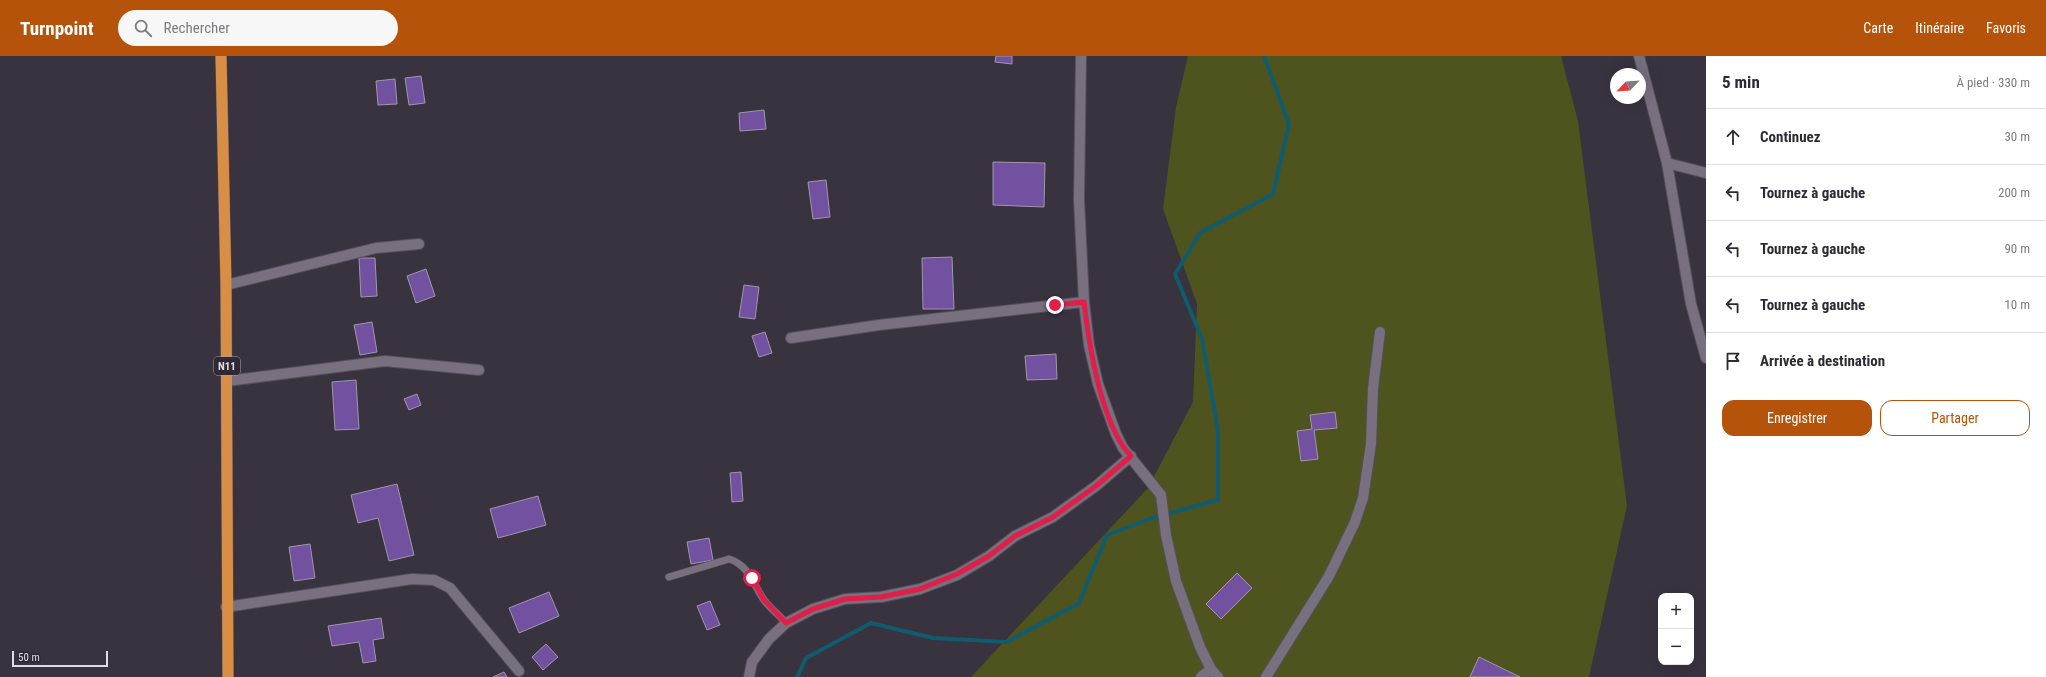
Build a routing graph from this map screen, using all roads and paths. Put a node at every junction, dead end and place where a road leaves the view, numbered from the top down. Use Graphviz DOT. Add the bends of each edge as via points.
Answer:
graph roads {
  1 [pos="221,56"];
  2 [pos="1081,56"];
  3 [pos="1639,56"];
  4 [pos="1667,163"];
  5 [pos="1706,173"];
  6 [pos="419,244"];
  7 [pos="226,285"];
  8 [pos="1084,302"];
  9 [pos="1380,332"];
  10 [pos="791,338"];
  11 [pos="1706,358"];
  12 [pos="479,370"];
  13 [pos="227,381"];
  14 [pos="1131,456"];
  15 [pos="669,578"];
  16 [pos="226,607"];
  17 [pos="786,623"];
  18 [pos="519,670"];
  19 [pos="1214,673"];
  20 [pos="228,677"];
  21 [pos="749,677"];
  22 [pos="1201,677"];
  23 [pos="1266,677"];
  1 -- 7 [label="highway, N11"];
  2 -- 8 [label="street" via="1079,200"];
  3 -- 4 [label="street"];
  4 -- 5 [label="street"];
  4 -- 11 [label="street" via="1691,304"];
  6 -- 7 [label="street" via="376,248"];
  7 -- 13 [label="highway, N11"];
  8 -- 10 [label="street" via="879,325"];
  8 -- 14 [label="street" via="1089,345 1098,384 1116,434 1123,448"];
  9 -- 23 [label="street" via="1373,388 1372,444 1361,504 1329,576"];
  12 -- 13 [label="street" via="385,361"];
  13 -- 16 [label="highway, N11"];
  14 -- 17 [label="street" via="1096,486 1053,517 1015,536 989,556 957,574 920,589 881,597 845,599 813,609"];
  14 -- 19 [label="street" via="1161,495 1176,581 1200,647"];
  15 -- 17 [label="lane" via="729,559 738,562 752,578 764,600"];
  16 -- 18 [label="street" via="412,579 434,580 450,588"];
  16 -- 20 [label="highway, N11"];
  17 -- 21 [label="street" via="769,638 752,662"];
  19 -- 22 [label="street"];
}
